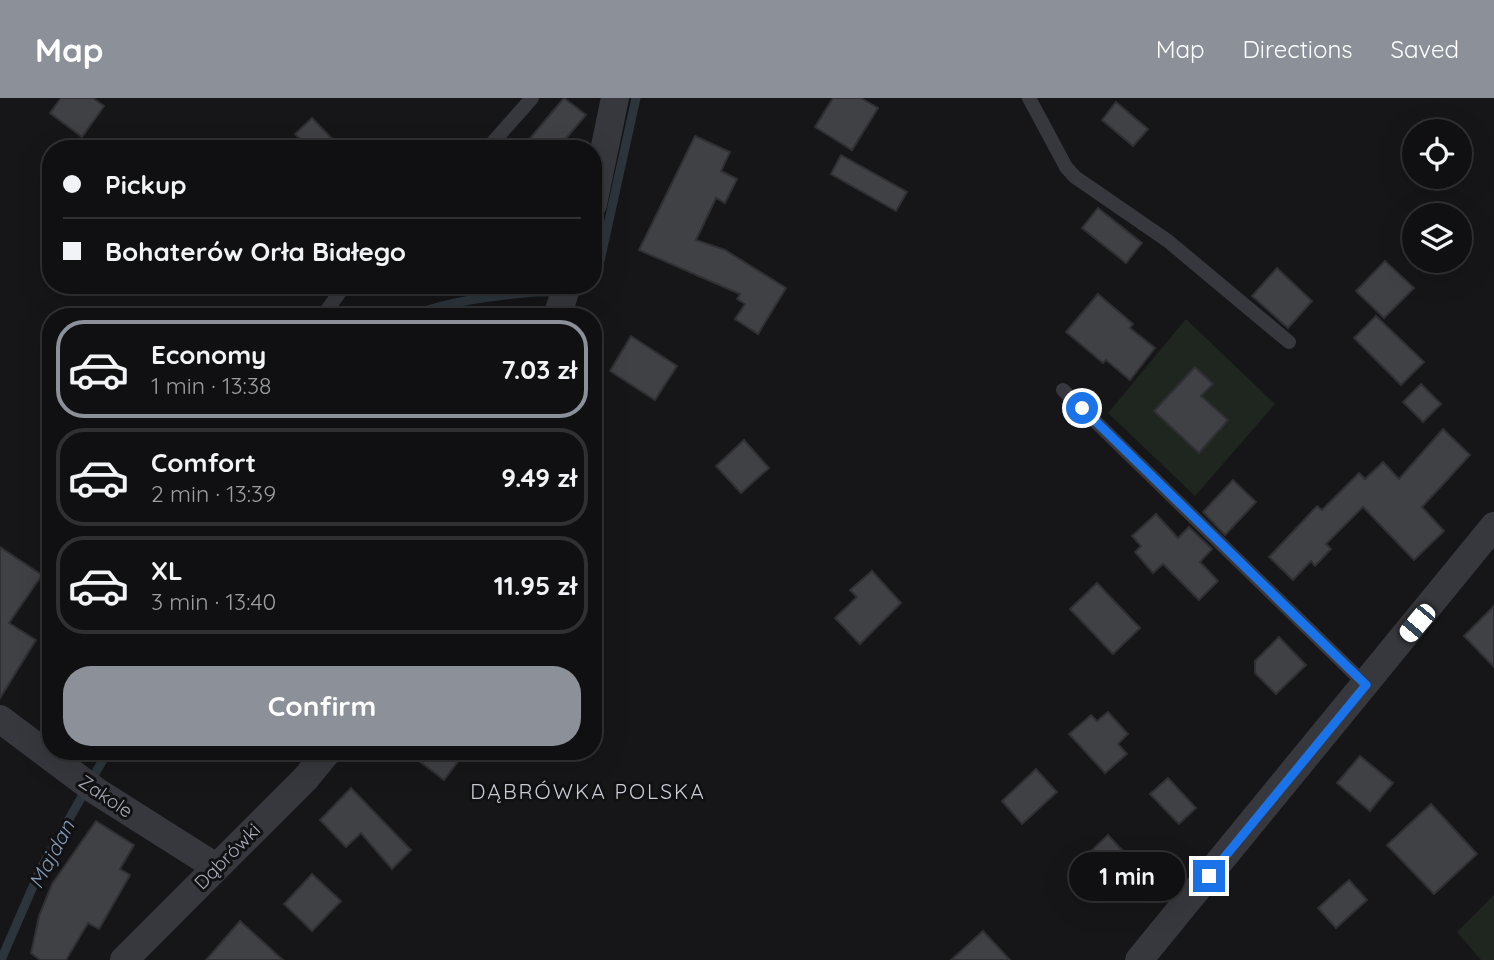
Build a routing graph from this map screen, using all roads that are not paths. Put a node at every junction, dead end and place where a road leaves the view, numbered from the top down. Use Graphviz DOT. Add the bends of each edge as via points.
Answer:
graph roads {
  1 [pos="532,98"];
  2 [pos="615,98"];
  3 [pos="1029,98"];
  4 [pos="495,140"];
  5 [pos="602,161"];
  6 [pos="1289,342"];
  7 [pos="1063,390"];
  8 [pos="1494,526"];
  9 [pos="1366,685"];
  10 [pos="0,719"];
  11 [pos="42,750"];
  12 [pos="55,760"];
  13 [pos="321,760"];
  14 [pos="216,867"];
  15 [pos="124,960"];
  16 [pos="1139,960"];
  1 -- 4 [label="lane"];
  2 -- 5 [label="street"];
  3 -- 6 [label="lane" via="1074,177 1168,241"];
  7 -- 9 [label="lane"];
  8 -- 9 [label="street"];
  9 -- 16 [label="street"];
  10 -- 11 [label="street, Zakole"];
  12 -- 14 [label="street, Zakole"];
  13 -- 14 [label="street, Dąbrówki"];
  14 -- 15 [label="street, Dąbrówki"];
}
